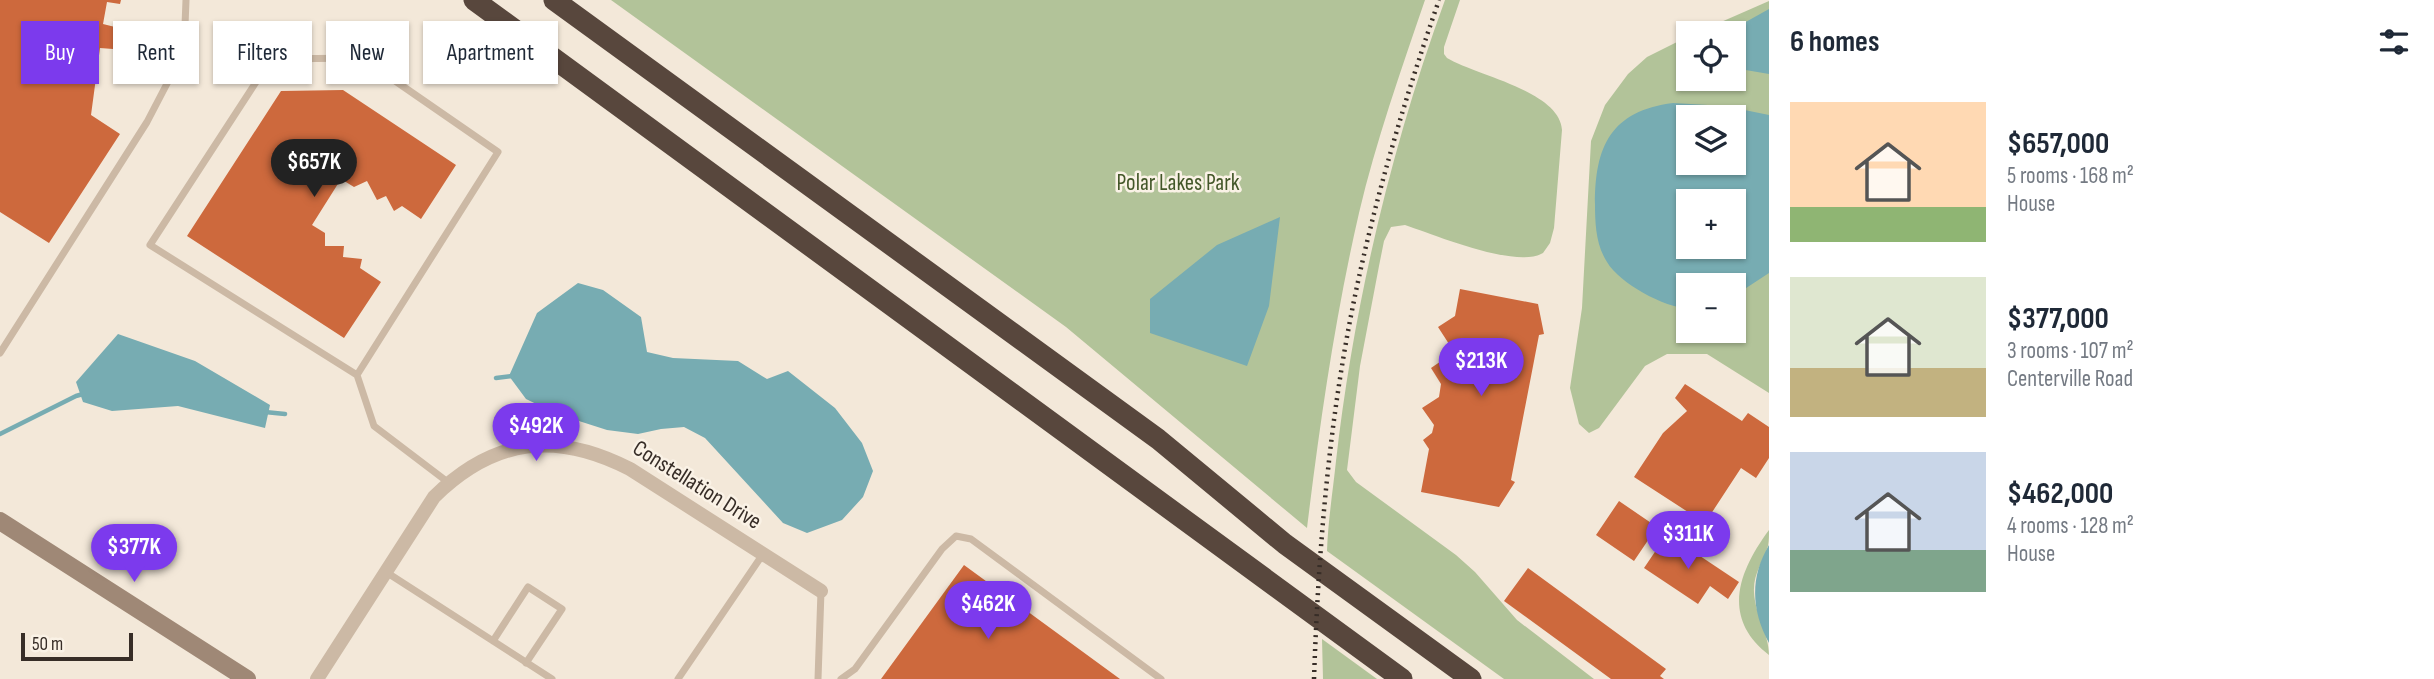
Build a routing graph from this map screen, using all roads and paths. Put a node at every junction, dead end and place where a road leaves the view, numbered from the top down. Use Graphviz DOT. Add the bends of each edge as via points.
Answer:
graph roads {
  1 [pos="186,0"];
  2 [pos="474,0"];
  3 [pos="554,0"];
  4 [pos="0,353"];
  5 [pos="357,375"];
  6 [pos="449,483"];
  7 [pos="0,521"];
  8 [pos="763,554"];
  9 [pos="386,572"];
  10 [pos="821,591"];
  11 [pos="493,641"];
  12 [pos="527,663"];
  13 [pos="247,679"];
  14 [pos="317,679"];
  15 [pos="552,679"];
  16 [pos="678,679"];
  17 [pos="818,679"];
  18 [pos="841,679"];
  19 [pos="1161,679"];
  20 [pos="1402,679"];
  21 [pos="1471,679"];
  1 -- 4 [label="lane" via="184,51 147,122"];
  2 -- 20 [label="highway"];
  3 -- 21 [label="highway" via="1158,439 1285,544"];
  5 -- 5 [label="lane" via="150,245 271,58 362,58 498,152"];
  5 -- 6 [label="lane" via="374,426"];
  6 -- 8 [label="street, Constellation Drive" via="470,467 511,449 558,445 582,449 630,468"];
  6 -- 9 [label="street, Constellation Drive" via="434,497"];
  7 -- 13 [label="main road"];
  8 -- 10 [label="street, Constellation Drive"];
  8 -- 16 [label="lane"];
  9 -- 11 [label="lane"];
  9 -- 14 [label="street, Constellation Drive"];
  10 -- 17 [label="lane"];
  11 -- 12 [label="lane"];
  11 -- 12 [label="lane" via="528,587 562,609"];
  12 -- 15 [label="lane"];
  18 -- 19 [label="lane" via="855,669 942,549 957,536 971,539"];
}
